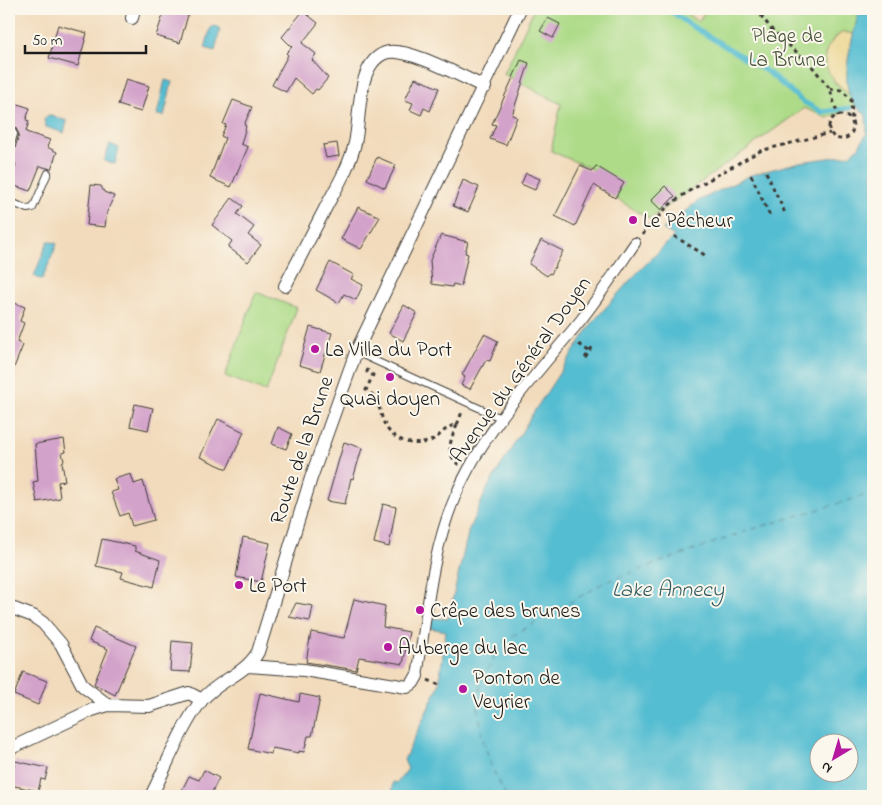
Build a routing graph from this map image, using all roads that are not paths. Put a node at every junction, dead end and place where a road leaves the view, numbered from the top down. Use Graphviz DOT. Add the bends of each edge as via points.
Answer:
graph roads {
  1 [pos="520,9"];
  2 [pos="484,87"];
  3 [pos="9,126"];
  4 [pos="9,150"];
  5 [pos="48,173"];
  6 [pos="9,202"];
  7 [pos="635,243"];
  8 [pos="285,286"];
  9 [pos="356,352"];
  10 [pos="503,419"];
  11 [pos="9,607"];
  12 [pos="248,666"];
  13 [pos="417,676"];
  14 [pos="202,700"];
  15 [pos="108,706"];
  16 [pos="9,749"];
  17 [pos="151,796"];
  1 -- 2 [label="street, Route de la Brune"];
  2 -- 8 [label="street" via="404,54 386,52 376,58 365,73 358,126 348,166"];
  2 -- 9 [label="street, Route de la Brune"];
  3 -- 4 [label="lane" via="14,134"];
  5 -- 6 [label="lane" via="33,208"];
  7 -- 10 [label="street, Avenue du Général Doyen" via="592,306"];
  9 -- 10 [label="lane"];
  9 -- 12 [label="street, Route de la Brune" via="311,478 258,652"];
  10 -- 13 [label="street, Avenue du Général Doyen" via="468,471 455,498 439,546"];
  11 -- 15 [label="street" via="34,616 47,627 70,659 83,686"];
  12 -- 13 [label="street, Avenue du Général Doyen" via="304,670 407,687"];
  12 -- 14 [label="street, Route de la Brune" via="212,689"];
  14 -- 15 [label="street" via="189,693 150,706"];
  14 -- 17 [label="street"];
  15 -- 16 [label="street" via="92,710"];
}
